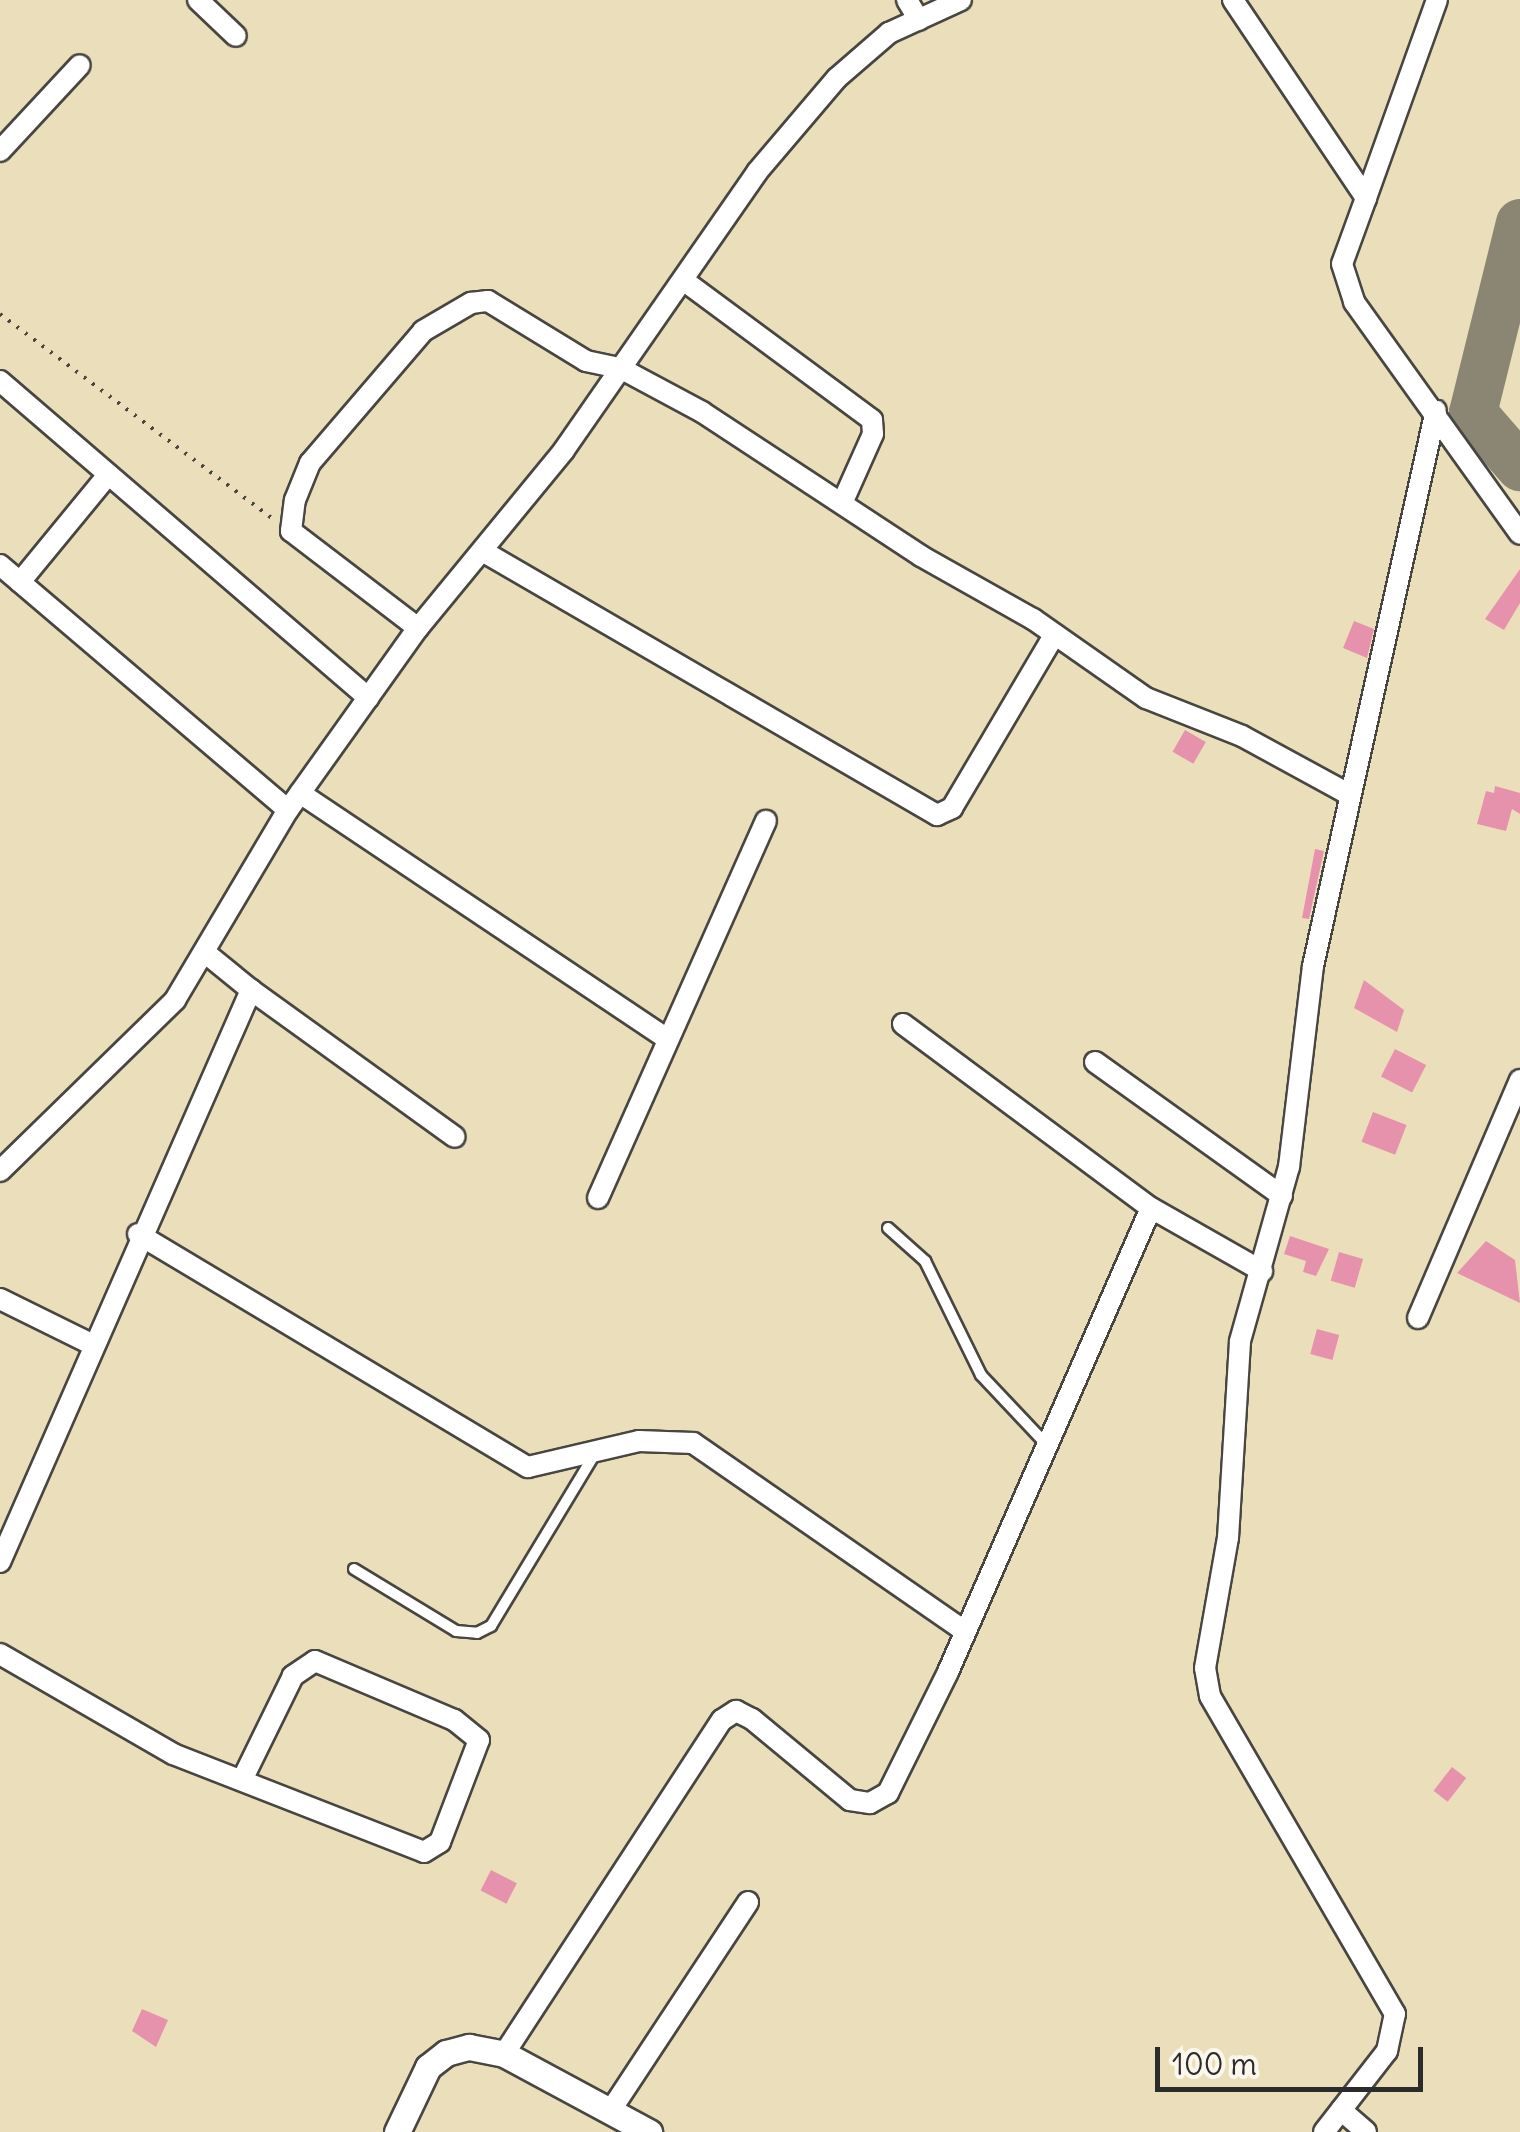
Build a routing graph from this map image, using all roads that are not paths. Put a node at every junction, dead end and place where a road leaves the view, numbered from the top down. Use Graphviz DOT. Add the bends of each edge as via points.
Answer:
graph roads {
  1 [pos="198,0"];
  2 [pos="907,0"];
  3 [pos="962,0"];
  4 [pos="1234,0"];
  5 [pos="1437,0"];
  6 [pos="919,20"];
  7 [pos="236,36"];
  8 [pos="80,65"];
  9 [pos="0,150"];
  10 [pos="1366,198"];
  11 [pos="684,280"];
  12 [pos="620,368"];
  13 [pos="0,381"];
  14 [pos="1436,410"];
  15 [pos="108,475"];
  16 [pos="843,500"];
  17 [pos="1520,534"];
  18 [pos="484,552"];
  19 [pos="0,565"];
  20 [pos="20,582"];
  21 [pos="418,628"];
  22 [pos="1053,637"];
  23 [pos="368,698"];
  24 [pos="1350,795"];
  25 [pos="294,802"];
  26 [pos="766,821"];
  27 [pos="208,954"];
  28 [pos="251,990"];
  29 [pos="903,1024"];
  30 [pos="667,1039"];
  31 [pos="1095,1062"];
  32 [pos="1520,1080"];
  33 [pos="455,1137"];
  34 [pos="0,1171"];
  35 [pos="1282,1196"];
  36 [pos="598,1198"];
  37 [pos="1151,1208"];
  38 [pos="888,1228"];
  39 [pos="138,1234"];
  40 [pos="1262,1271"];
  41 [pos="0,1299"];
  42 [pos="1418,1318"];
  43 [pos="93,1345"];
  44 [pos="1046,1444"];
  45 [pos="596,1451"];
  46 [pos="0,1562"];
  47 [pos="354,1569"];
  48 [pos="965,1632"];
  49 [pos="0,1654"];
  50 [pos="242,1780"];
  51 [pos="748,1902"];
  52 [pos="504,2054"];
  53 [pos="611,2110"];
  54 [pos="1342,2110"];
  55 [pos="397,2132"];
  56 [pos="649,2132"];
  57 [pos="1324,2132"];
  58 [pos="1366,2132"];
  1 -- 7 [label="street"];
  2 -- 6 [label="street"];
  3 -- 6 [label="street"];
  4 -- 10 [label="street"];
  5 -- 10 [label="street"];
  6 -- 11 [label="street" via="889,32 837,78 757,172"];
  8 -- 9 [label="street"];
  10 -- 14 [label="street" via="1342,278 1366,324"];
  11 -- 12 [label="street"];
  11 -- 16 [label="street" via="872,420 873,434"];
  12 -- 16 [label="street"];
  12 -- 18 [label="street"];
  12 -- 21 [label="street" via="586,361 488,302 449,313 423,331 310,464 291,532"];
  13 -- 15 [label="street"];
  14 -- 17 [label="street"];
  14 -- 24 [label="street"];
  15 -- 20 [label="street"];
  15 -- 23 [label="street"];
  16 -- 22 [label="street"];
  18 -- 21 [label="street"];
  18 -- 22 [label="street" via="937,815 952,808"];
  19 -- 20 [label="street"];
  20 -- 25 [label="street"];
  21 -- 23 [label="street"];
  22 -- 24 [label="street" via="1146,698 1242,736"];
  23 -- 25 [label="street"];
  24 -- 35 [label="street" via="1313,966 1298,1122"];
  25 -- 27 [label="street"];
  25 -- 30 [label="street"];
  26 -- 30 [label="street"];
  27 -- 28 [label="street"];
  27 -- 34 [label="street" via="129,1050"];
  28 -- 33 [label="street"];
  28 -- 39 [label="street"];
  29 -- 37 [label="street"];
  30 -- 36 [label="street"];
  31 -- 35 [label="street"];
  32 -- 42 [label="street"];
  35 -- 40 [label="street"];
  37 -- 40 [label="street"];
  37 -- 44 [label="street"];
  38 -- 44 [label="lane" via="925,1260 982,1375"];
  39 -- 43 [label="street"];
  39 -- 45 [label="street" via="508,1460 544,1467"];
  40 -- 54 [label="street" via="1240,1341 1235,1474 1206,1682 1395,2014 1387,2051"];
  41 -- 43 [label="street"];
  43 -- 46 [label="street"];
  44 -- 48 [label="street"];
  45 -- 47 [label="lane" via="491,1626 477,1633 456,1631"];
  45 -- 48 [label="street" via="639,1441 693,1443"];
  48 -- 52 [label="street" via="888,1793 870,1803 850,1800 752,1719 736,1711 722,1720"];
  49 -- 50 [label="street" via="172,1754"];
  50 -- 50 [label="street" via="293,1676 315,1662 464,1725 479,1740 440,1842 424,1852"];
  51 -- 53 [label="street"];
  52 -- 53 [label="street"];
  52 -- 55 [label="street" via="469,2047 436,2060"];
  53 -- 56 [label="street"];
  54 -- 57 [label="street"];
  54 -- 58 [label="street"];
}
